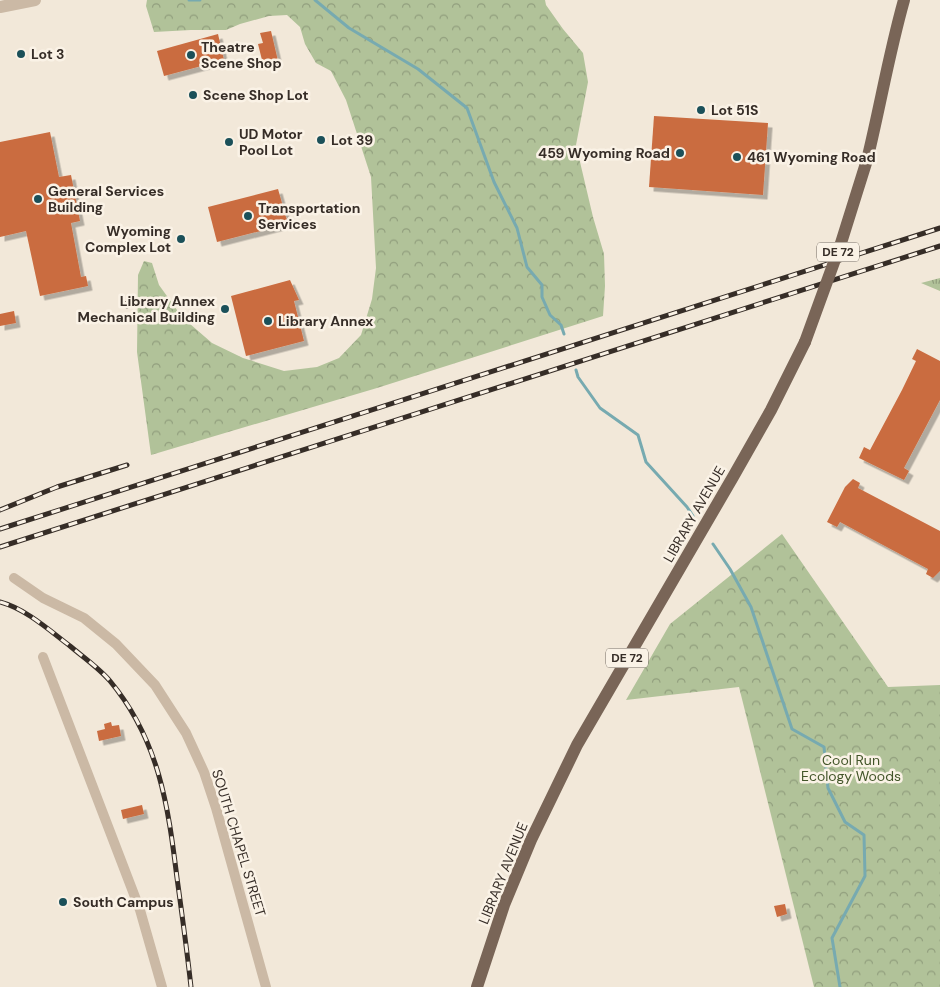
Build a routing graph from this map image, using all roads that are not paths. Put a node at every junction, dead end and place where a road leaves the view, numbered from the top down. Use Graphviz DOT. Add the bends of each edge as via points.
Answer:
graph roads {
  1 [pos="35,0"];
  2 [pos="897,0"];
  3 [pos="904,0"];
  4 [pos="0,7"];
  5 [pos="893,39"];
  6 [pos="14,578"];
  7 [pos="43,657"];
  8 [pos="162,987"];
  9 [pos="266,987"];
  10 [pos="477,987"];
  1 -- 4 [label="street"];
  2 -- 5 [label="main road, LIBRARY AVENUE / DE 72"];
  3 -- 5 [label="main road, LIBRARY AVENUE / DE 72"];
  5 -- 10 [label="main road, LIBRARY AVENUE / DE 72, bridge" via="867,160 805,342 771,410 577,745 507,897"];
  6 -- 9 [label="street, SOUTH CHAPEL STREET" via="43,598 84,618 116,644 155,685 186,734 216,808"];
  7 -- 8 [label="street" via="140,910"];
}
